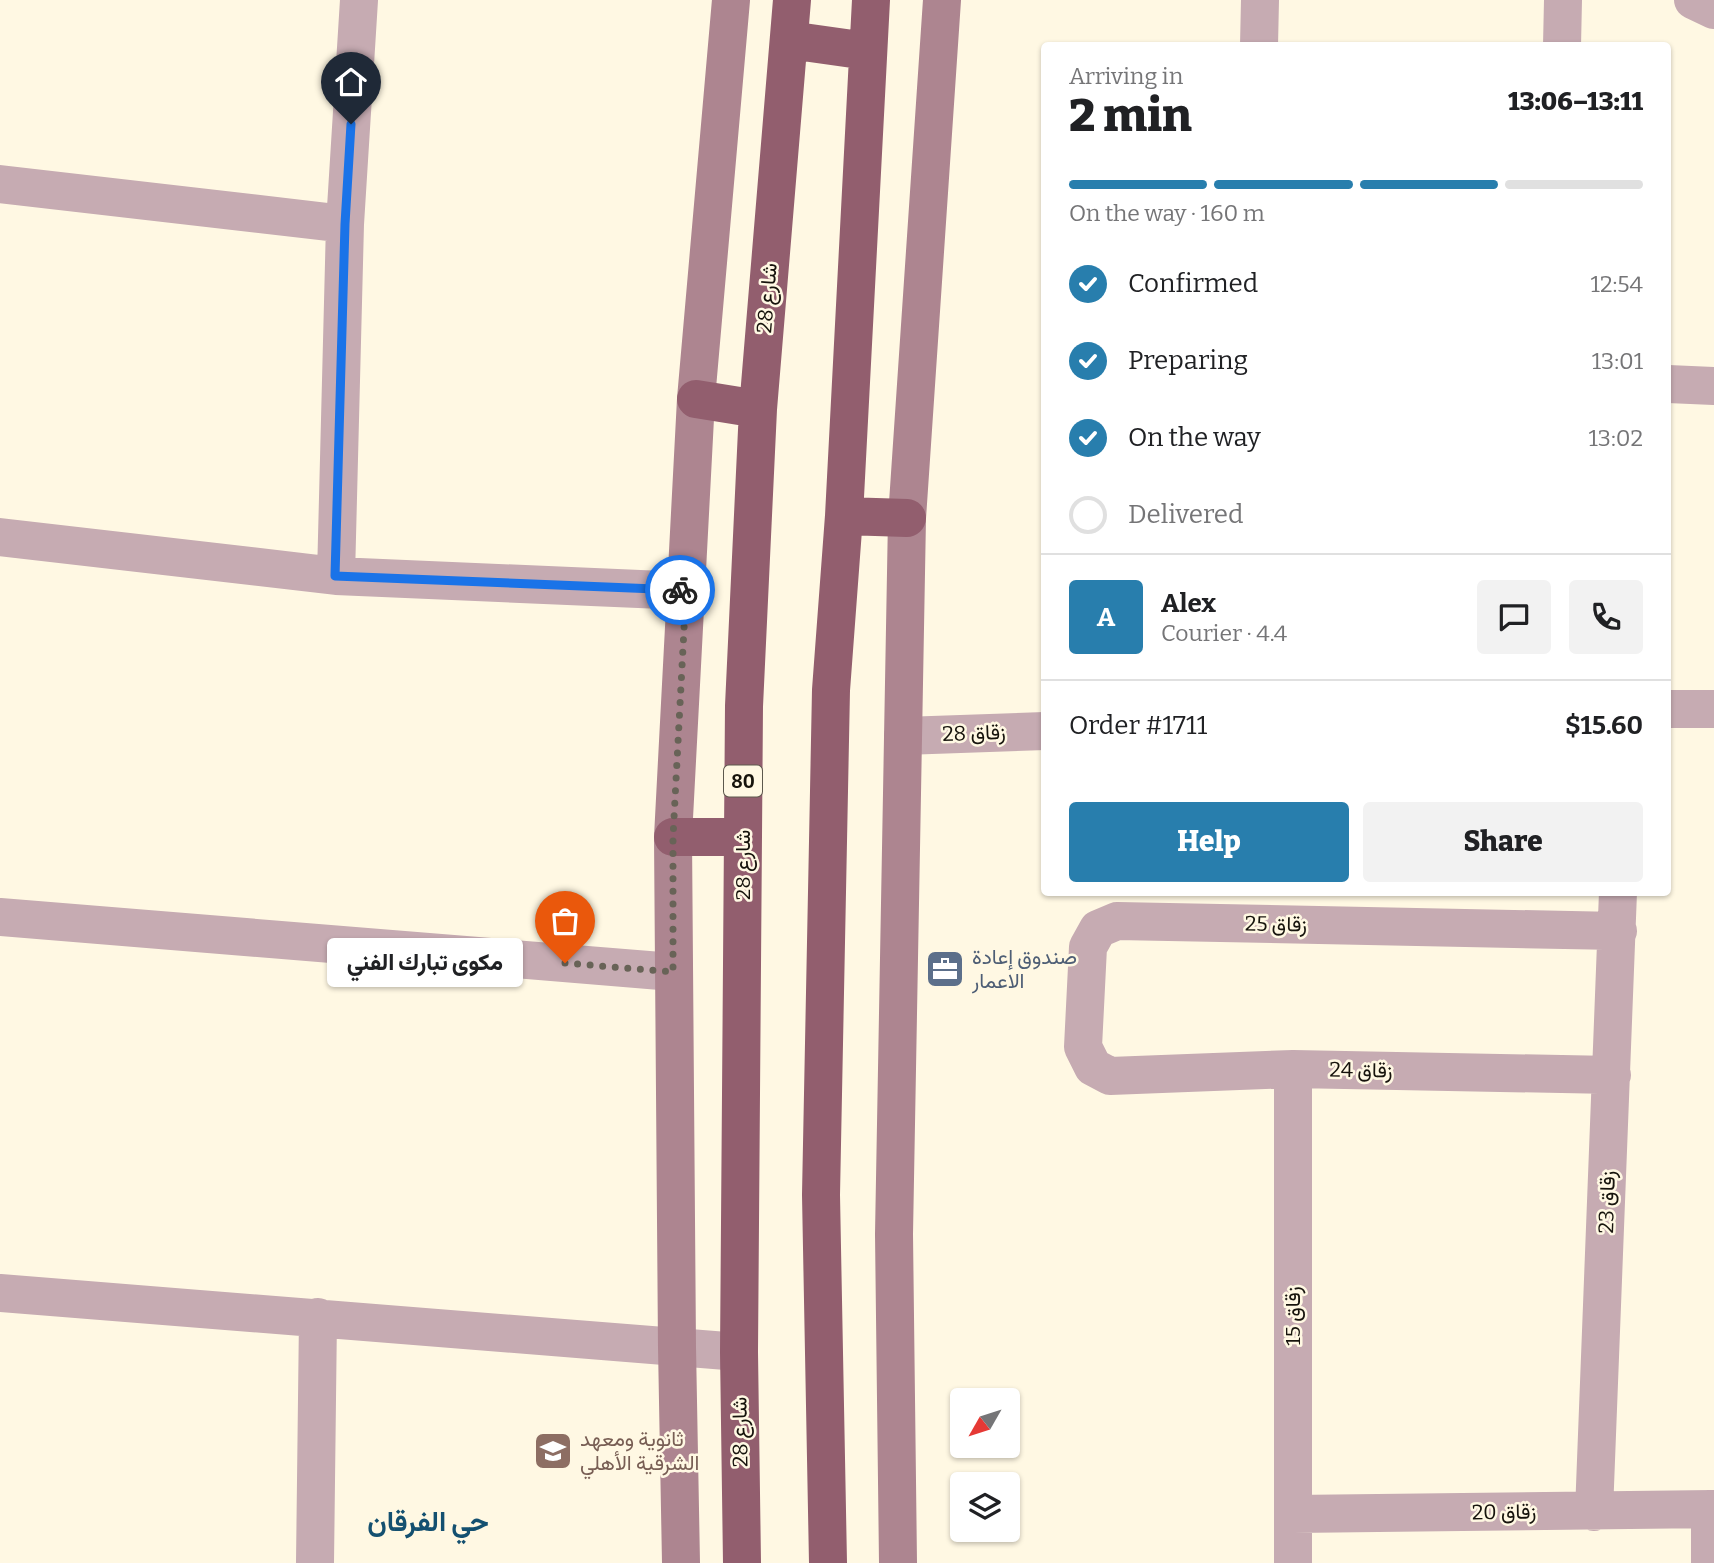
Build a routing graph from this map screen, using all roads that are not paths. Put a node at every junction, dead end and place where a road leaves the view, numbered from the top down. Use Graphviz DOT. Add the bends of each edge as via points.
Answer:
graph roads {
  1 [pos="359,0"];
  2 [pos="731,0"];
  3 [pos="792,0"];
  4 [pos="871,0"];
  5 [pos="942,0"];
  6 [pos="1260,0"];
  7 [pos="1563,0"];
  8 [pos="1693,0"];
  9 [pos="1714,10"];
  10 [pos="789,40"];
  11 [pos="1259,42"];
  12 [pos="1562,42"];
  13 [pos="867,51"];
  14 [pos="0,184"];
  15 [pos="345,224"];
  16 [pos="1671,384"];
  17 [pos="1714,386"];
  18 [pos="696,400"];
  19 [pos="758,409"];
  20 [pos="844,516"];
  21 [pos="907,518"];
  22 [pos="0,537"];
  23 [pos="335,576"];
  24 [pos="686,591"];
  25 [pos="1671,709"];
  26 [pos="1714,709"];
  27 [pos="1041,731"];
  28 [pos="903,736"];
  29 [pos="673,837"];
  30 [pos="743,837"];
  31 [pos="1618,896"];
  32 [pos="0,917"];
  33 [pos="1618,931"];
  34 [pos="673,972"];
  35 [pos="1293,1069"];
  36 [pos="1612,1075"];
  37 [pos="1111,1076"];
  38 [pos="0,1293"];
  39 [pos="318,1317"];
  40 [pos="677,1347"];
  41 [pos="739,1352"];
  42 [pos="1712,1509"];
  43 [pos="1594,1511"];
  44 [pos="1293,1514"];
  45 [pos="315,1563"];
  46 [pos="681,1563"];
  47 [pos="742,1563"];
  48 [pos="828,1563"];
  49 [pos="898,1563"];
  50 [pos="1293,1563"];
  51 [pos="1710,1563"];
  1 -- 15 [label="street"];
  2 -- 18 [label="main road"];
  3 -- 10 [label="highway, شارع 28 / 80"];
  4 -- 13 [label="highway"];
  5 -- 21 [label="main road"];
  6 -- 11 [label="street"];
  7 -- 12 [label="street"];
  8 -- 9 [label="street"];
  10 -- 13 [label="highway"];
  10 -- 19 [label="highway, شارع 28 / 80"];
  13 -- 20 [label="highway"];
  14 -- 15 [label="street"];
  15 -- 23 [label="street"];
  16 -- 17 [label="street"];
  18 -- 19 [label="highway"];
  18 -- 24 [label="main road"];
  19 -- 30 [label="highway, شارع 28 / 80" via="744,706"];
  20 -- 21 [label="highway"];
  20 -- 48 [label="highway" via="831,690 821,1195"];
  21 -- 28 [label="main road"];
  22 -- 23 [label="street"];
  23 -- 24 [label="street"];
  24 -- 29 [label="main road"];
  25 -- 26 [label="street"];
  27 -- 28 [label="street, زقاق 28"];
  28 -- 49 [label="main road" via="894,1234"];
  29 -- 30 [label="highway"];
  29 -- 34 [label="main road"];
  30 -- 41 [label="highway, شارع 28 / 80"];
  31 -- 33 [label="street, زقاق 23"];
  32 -- 34 [label="street"];
  33 -- 36 [label="street, زقاق 23"];
  33 -- 37 [label="street, زقاق 25" via="1117,921 1098,929 1088,947 1083,1047 1093,1067"];
  34 -- 40 [label="main road"];
  35 -- 36 [label="street, زقاق 24"];
  35 -- 37 [label="street, زقاق 24"];
  35 -- 44 [label="street, زقاق 15"];
  36 -- 43 [label="street, زقاق 23"];
  38 -- 39 [label="street"];
  39 -- 40 [label="street"];
  39 -- 45 [label="street"];
  40 -- 41 [label="street"];
  40 -- 46 [label="main road"];
  41 -- 47 [label="highway, شارع 28 / 80"];
  42 -- 43 [label="street, زقاق 20"];
  42 -- 51 [label="street"];
  43 -- 44 [label="street, زقاق 20"];
  44 -- 50 [label="street, زقاق 15"];
}
